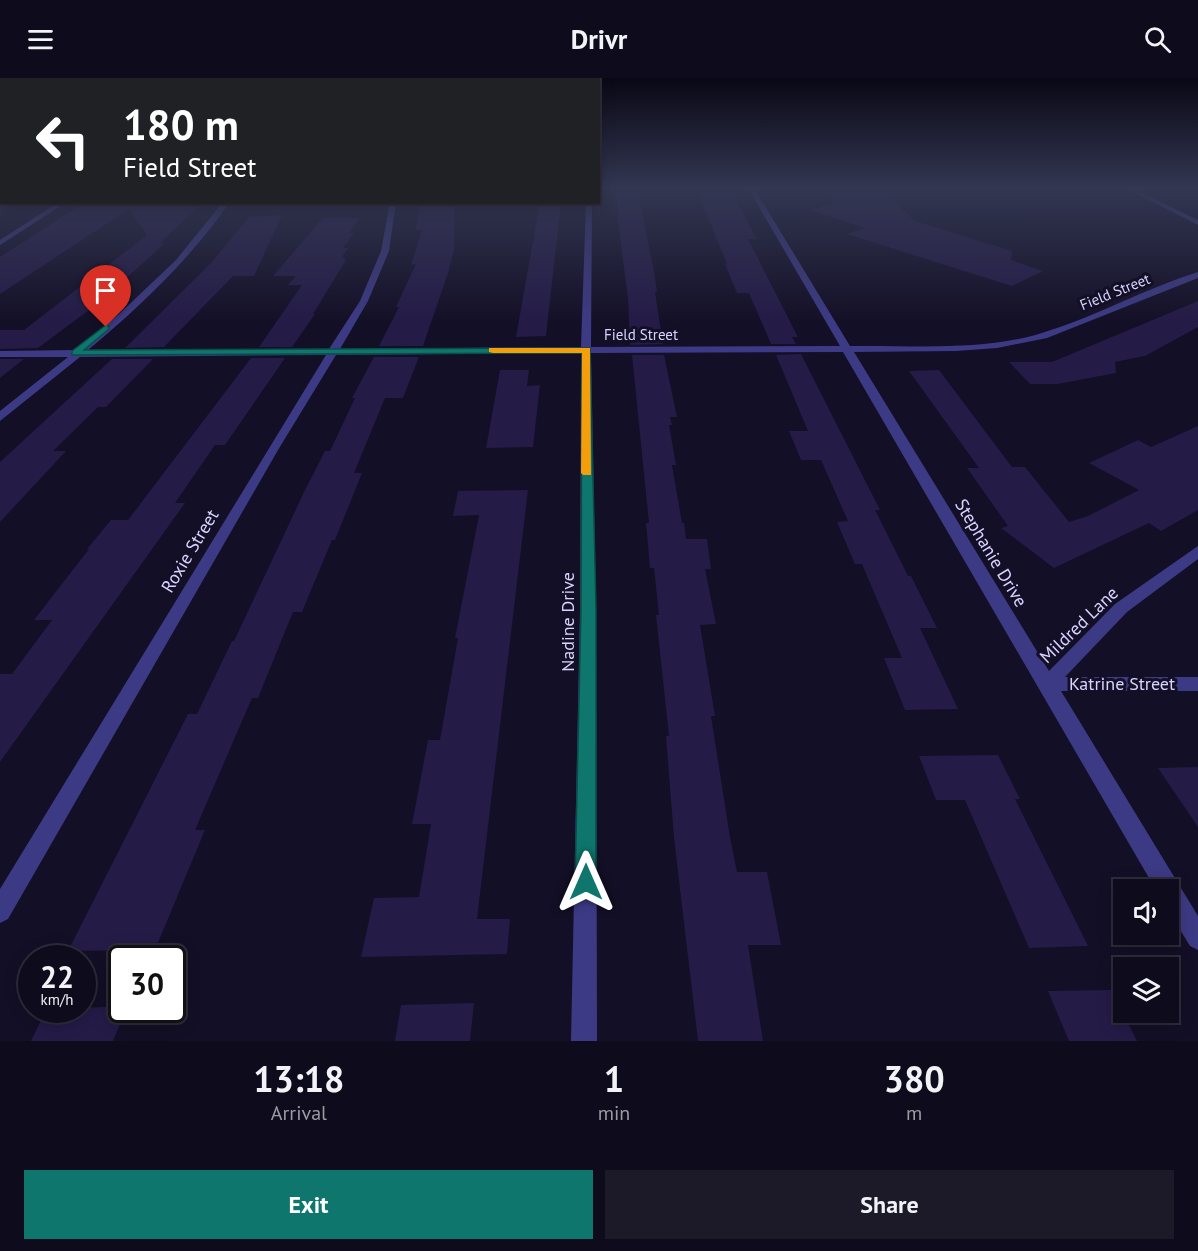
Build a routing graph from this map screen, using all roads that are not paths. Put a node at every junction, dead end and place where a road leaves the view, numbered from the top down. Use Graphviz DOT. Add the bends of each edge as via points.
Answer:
graph roads {
  1 [pos="16,233"];
  2 [pos="203,233"];
  3 [pos="388,233"];
  4 [pos="588,233"];
  5 [pos="778,233"];
  6 [pos="0,243"];
  7 [pos="1198,275"];
  8 [pos="586,350"];
  9 [pos="847,350"];
  10 [pos="332,352"];
  11 [pos="75,353"];
  12 [pos="0,354"];
  13 [pos="0,417"];
  14 [pos="1198,551"];
  15 [pos="1047,684"];
  16 [pos="1198,684"];
  17 [pos="0,911"];
  18 [pos="1198,938"];
  19 [pos="584,1041"];
  1 -- 6 [label="street"];
  2 -- 11 [label="street" via="151,289"];
  3 -- 10 [label="street, Roxie Street" via="385,251 364,301"];
  4 -- 8 [label="street, Nadine Drive"];
  5 -- 9 [label="street, Stephanie Drive"];
  7 -- 9 [label="street, Field Street" via="1047,335 976,347"];
  8 -- 9 [label="street, Field Street"];
  8 -- 10 [label="street, Field Street"];
  8 -- 19 [label="street, Nadine Drive"];
  9 -- 15 [label="street, Stephanie Drive"];
  10 -- 11 [label="street, Field Street"];
  10 -- 17 [label="street, Roxie Street"];
  11 -- 12 [label="street, Field Street"];
  11 -- 13 [label="street"];
  14 -- 15 [label="street, Mildred Lane" via="1121,608"];
  15 -- 16 [label="street, Katrine Street"];
  15 -- 18 [label="street, Stephanie Drive"];
}
